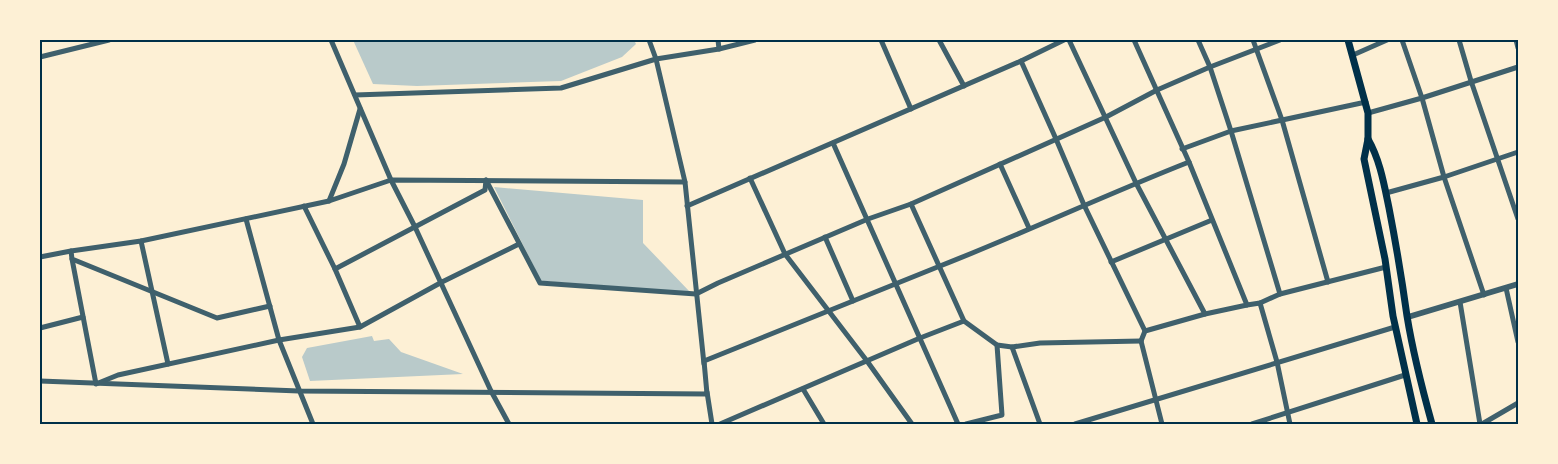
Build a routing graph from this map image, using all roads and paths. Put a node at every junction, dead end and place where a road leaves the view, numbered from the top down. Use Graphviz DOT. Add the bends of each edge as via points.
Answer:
graph roads {
  1 [pos="109,40"];
  2 [pos="331,40"];
  3 [pos="649,40"];
  4 [pos="718,40"];
  5 [pos="755,40"];
  6 [pos="881,40"];
  7 [pos="938,40"];
  8 [pos="1064,40"];
  9 [pos="1069,40"];
  10 [pos="1134,40"];
  11 [pos="1198,40"];
  12 [pos="1253,40"];
  13 [pos="1280,40"];
  14 [pos="1348,40"];
  15 [pos="1387,40"];
  16 [pos="1402,40"];
  17 [pos="1459,40"];
  18 [pos="1516,40"];
  19 [pos="1518,48"];
  20 [pos="719,49"];
  21 [pos="1258,49"];
  22 [pos="1353,55"];
  23 [pos="40,57"];
  24 [pos="656,59"];
  25 [pos="1021,61"];
  26 [pos="1210,67"];
  27 [pos="1518,67"];
  28 [pos="1471,81"];
  29 [pos="964,86"];
  30 [pos="1157,90"];
  31 [pos="354,95"];
  32 [pos="1422,98"];
  33 [pos="1366,102"];
  34 [pos="360,109"];
  35 [pos="911,109"];
  36 [pos="1368,113"];
  37 [pos="1106,117"];
  38 [pos="1282,120"];
  39 [pos="1231,131"];
  40 [pos="1056,138"];
  41 [pos="1368,139"];
  42 [pos="833,143"];
  43 [pos="1182,149"];
  44 [pos="1518,152"];
  45 [pos="1498,158"];
  46 [pos="1189,162"];
  47 [pos="1000,164"];
  48 [pos="1444,177"];
  49 [pos="750,178"];
  50 [pos="391,180"];
  51 [pos="486,180"];
  52 [pos="685,182"];
  53 [pos="1136,183"];
  54 [pos="1386,193"];
  55 [pos="329,201"];
  56 [pos="911,204"];
  57 [pos="1084,205"];
  58 [pos="304,206"];
  59 [pos="687,206"];
  60 [pos="246,218"];
  61 [pos="868,219"];
  62 [pos="1518,219"];
  63 [pos="1212,220"];
  64 [pos="416,227"];
  65 [pos="1029,228"];
  66 [pos="825,237"];
  67 [pos="1166,239"];
  68 [pos="141,241"];
  69 [pos="519,244"];
  70 [pos="71,251"];
  71 [pos="785,254"];
  72 [pos="40,258"];
  73 [pos="72,259"];
  74 [pos="1111,262"];
  75 [pos="940,266"];
  76 [pos="1386,267"];
  77 [pos="335,269"];
  78 [pos="442,282"];
  79 [pos="1328,282"];
  80 [pos="896,283"];
  81 [pos="1518,284"];
  82 [pos="1506,288"];
  83 [pos="152,292"];
  84 [pos="696,294"];
  85 [pos="1280,294"];
  86 [pos="1484,295"];
  87 [pos="853,301"];
  88 [pos="1460,302"];
  89 [pos="1260,303"];
  90 [pos="1247,305"];
  91 [pos="270,306"];
  92 [pos="828,312"];
  93 [pos="1205,314"];
  94 [pos="83,317"];
  95 [pos="1408,317"];
  96 [pos="964,321"];
  97 [pos="360,327"];
  98 [pos="1395,327"];
  99 [pos="40,328"];
  100 [pos="1144,331"];
  101 [pos="920,338"];
  102 [pos="279,340"];
  103 [pos="1141,341"];
  104 [pos="1518,342"];
  105 [pos="997,345"];
  106 [pos="1012,347"];
  107 [pos="867,361"];
  108 [pos="1277,362"];
  109 [pos="168,364"];
  110 [pos="1405,374"];
  111 [pos="40,381"];
  112 [pos="96,384"];
  113 [pos="803,389"];
  114 [pos="299,391"];
  115 [pos="491,391"];
  116 [pos="707,394"];
  117 [pos="1156,400"];
  118 [pos="1518,403"];
  119 [pos="1287,413"];
  120 [pos="313,424"];
  121 [pos="509,424"];
  122 [pos="712,424"];
  123 [pos="720,424"];
  124 [pos="824,424"];
  125 [pos="912,424"];
  126 [pos="958,424"];
  127 [pos="966,424"];
  128 [pos="1040,424"];
  129 [pos="1075,424"];
  130 [pos="1162,424"];
  131 [pos="1252,424"];
  132 [pos="1290,424"];
  133 [pos="1417,424"];
  134 [pos="1432,424"];
  135 [pos="1481,424"];
  1 -- 23 [label="street"];
  2 -- 31 [label="street"];
  3 -- 24 [label="street"];
  4 -- 20 [label="street"];
  5 -- 20 [label="street"];
  6 -- 35 [label="street"];
  7 -- 29 [label="street"];
  8 -- 25 [label="street"];
  9 -- 37 [label="street"];
  10 -- 30 [label="street"];
  11 -- 26 [label="street"];
  12 -- 21 [label="street"];
  13 -- 21 [label="street"];
  14 -- 22 [label="main road"];
  15 -- 22 [label="street"];
  16 -- 32 [label="street"];
  17 -- 28 [label="street"];
  18 -- 19 [label="street"];
  20 -- 24 [label="street"];
  21 -- 26 [label="street"];
  21 -- 38 [label="street"];
  22 -- 33 [label="main road"];
  24 -- 31 [label="street" via="560,88"];
  24 -- 52 [label="street"];
  25 -- 29 [label="street"];
  25 -- 40 [label="street"];
  26 -- 30 [label="street"];
  26 -- 39 [label="street"];
  27 -- 28 [label="street"];
  28 -- 32 [label="street"];
  28 -- 45 [label="street"];
  29 -- 35 [label="street"];
  30 -- 37 [label="street"];
  30 -- 43 [label="street"];
  31 -- 34 [label="street"];
  32 -- 36 [label="street"];
  32 -- 48 [label="street"];
  33 -- 36 [label="main road"];
  33 -- 38 [label="street"];
  34 -- 50 [label="street"];
  34 -- 55 [label="street"];
  35 -- 42 [label="street"];
  36 -- 41 [label="main road"];
  37 -- 40 [label="street"];
  37 -- 53 [label="street"];
  38 -- 39 [label="street"];
  38 -- 79 [label="street"];
  39 -- 43 [label="street"];
  39 -- 85 [label="street"];
  40 -- 47 [label="street"];
  40 -- 57 [label="street"];
  41 -- 54 [label="main road" via="1377,154"];
  41 -- 76 [label="main road" via="1364,159"];
  42 -- 49 [label="street"];
  42 -- 61 [label="street"];
  43 -- 46 [label="street"];
  44 -- 45 [label="street"];
  45 -- 48 [label="street"];
  45 -- 62 [label="street"];
  46 -- 53 [label="street"];
  46 -- 63 [label="street"];
  47 -- 56 [label="street"];
  47 -- 65 [label="street"];
  48 -- 54 [label="street"];
  48 -- 86 [label="street"];
  49 -- 59 [label="street"];
  49 -- 71 [label="street"];
  50 -- 51 [label="street"];
  50 -- 55 [label="street"];
  50 -- 64 [label="street"];
  51 -- 52 [label="street"];
  51 -- 64 [label="street" via="485,190"];
  51 -- 69 [label="street"];
  52 -- 59 [label="street"];
  53 -- 57 [label="street"];
  53 -- 67 [label="street"];
  54 -- 95 [label="main road"];
  55 -- 58 [label="street"];
  56 -- 61 [label="street"];
  56 -- 75 [label="street"];
  57 -- 65 [label="street"];
  57 -- 74 [label="street"];
  58 -- 60 [label="street"];
  58 -- 77 [label="street"];
  59 -- 84 [label="street"];
  60 -- 68 [label="street"];
  60 -- 91 [label="street"];
  61 -- 66 [label="street"];
  61 -- 80 [label="street"];
  63 -- 67 [label="street"];
  63 -- 90 [label="street"];
  64 -- 77 [label="street"];
  64 -- 78 [label="street"];
  65 -- 75 [label="street"];
  66 -- 71 [label="street"];
  66 -- 87 [label="street"];
  67 -- 74 [label="street"];
  67 -- 93 [label="street"];
  68 -- 70 [label="street"];
  68 -- 83 [label="street"];
  69 -- 78 [label="street"];
  69 -- 84 [label="street" via="543,284"];
  70 -- 72 [label="street"];
  70 -- 73 [label="street"];
  71 -- 84 [label="street"];
  71 -- 92 [label="street"];
  73 -- 83 [label="street"];
  73 -- 94 [label="street"];
  74 -- 100 [label="street"];
  75 -- 80 [label="street"];
  75 -- 96 [label="street"];
  76 -- 79 [label="street"];
  76 -- 98 [label="main road"];
  77 -- 97 [label="street"];
  78 -- 97 [label="street"];
  78 -- 115 [label="street"];
  79 -- 85 [label="street"];
  80 -- 87 [label="street"];
  80 -- 101 [label="street"];
  81 -- 82 [label="street"];
  82 -- 86 [label="street"];
  82 -- 104 [label="street"];
  83 -- 91 [label="street" via="217,318"];
  83 -- 109 [label="street"];
  84 -- 116 [label="street"];
  85 -- 89 [label="street"];
  86 -- 88 [label="street"];
  87 -- 92 [label="street"];
  88 -- 95 [label="street"];
  88 -- 135 [label="street"];
  89 -- 90 [label="street"];
  89 -- 108 [label="street"];
  90 -- 93 [label="street"];
  91 -- 102 [label="street"];
  92 -- 107 [label="street"];
  92 -- 116 [label="street" via="704,361"];
  93 -- 100 [label="street"];
  94 -- 99 [label="street"];
  94 -- 112 [label="street"];
  95 -- 134 [label="main road"];
  96 -- 101 [label="street"];
  96 -- 105 [label="street"];
  97 -- 102 [label="street"];
  98 -- 108 [label="street"];
  98 -- 110 [label="main road"];
  100 -- 103 [label="street"];
  101 -- 107 [label="street"];
  101 -- 126 [label="street"];
  102 -- 109 [label="street"];
  102 -- 114 [label="street"];
  103 -- 106 [label="street" via="1040,343"];
  103 -- 117 [label="street"];
  105 -- 106 [label="street"];
  105 -- 127 [label="street" via="1002,415"];
  106 -- 128 [label="street"];
  107 -- 113 [label="street"];
  107 -- 125 [label="street"];
  108 -- 117 [label="street"];
  108 -- 119 [label="street"];
  109 -- 112 [label="street" via="118,375"];
  110 -- 119 [label="street"];
  110 -- 133 [label="main road"];
  111 -- 112 [label="street"];
  112 -- 114 [label="street"];
  113 -- 123 [label="street"];
  113 -- 124 [label="street"];
  114 -- 115 [label="street"];
  114 -- 120 [label="street"];
  115 -- 116 [label="street"];
  115 -- 121 [label="street"];
  116 -- 122 [label="street"];
  117 -- 129 [label="street"];
  117 -- 130 [label="street"];
  118 -- 135 [label="street"];
  119 -- 131 [label="street"];
  119 -- 132 [label="street"];
}
